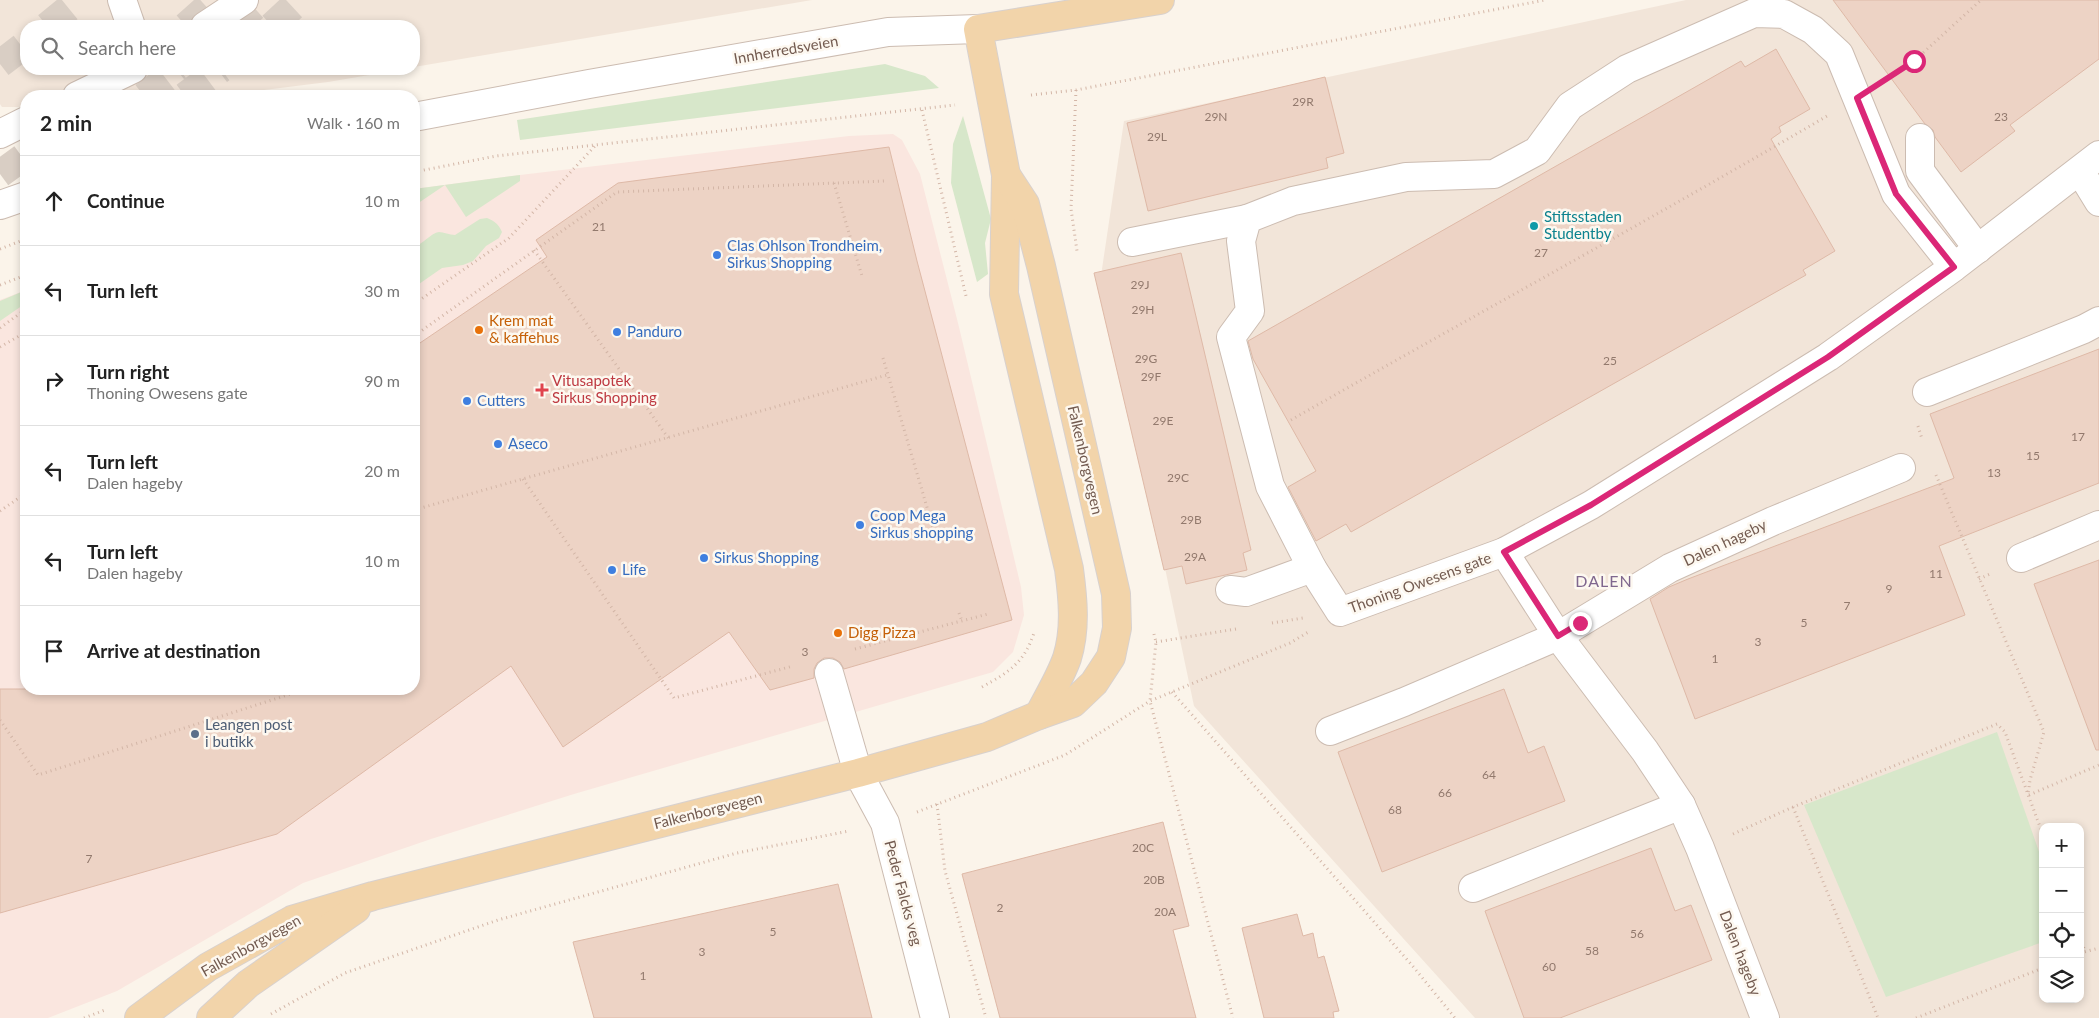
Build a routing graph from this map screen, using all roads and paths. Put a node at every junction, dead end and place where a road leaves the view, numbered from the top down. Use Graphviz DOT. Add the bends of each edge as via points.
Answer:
graph roads {
  1 [pos="122,0"];
  2 [pos="244,0"];
  3 [pos="1160,0"];
  4 [pos="1545,0"];
  5 [pos="1981,0"];
  6 [pos="129,20"];
  7 [pos="214,20"];
  8 [pos="978,29"];
  9 [pos="121,75"];
  10 [pos="89,90"];
  11 [pos="1031,95"];
  12 [pos="1857,98"];
  13 [pos="958,104"];
  14 [pos="922,110"];
  15 [pos="420,116"];
  16 [pos="20,124"];
  17 [pos="0,134"];
  18 [pos="1920,138"];
  19 [pos="596,145"];
  20 [pos="2089,163"];
  21 [pos="420,171"];
  22 [pos="1006,175"];
  23 [pos="886,181"];
  24 [pos="834,183"];
  25 [pos="20,198"];
  26 [pos="2099,202"];
  27 [pos="0,205"];
  28 [pos="1247,219"];
  29 [pos="20,241"];
  30 [pos="1132,242"];
  31 [pos="0,249"];
  32 [pos="1978,249"];
  33 [pos="534,250"];
  34 [pos="1954,267"];
  35 [pos="862,276"];
  36 [pos="20,278"];
  37 [pos="0,285"];
  38 [pos="420,300"];
  39 [pos="967,301"];
  40 [pos="20,313"];
  41 [pos="2099,321"];
  42 [pos="0,328"];
  43 [pos="420,332"];
  44 [pos="20,335"];
  45 [pos="0,347"];
  46 [pos="883,358"];
  47 [pos="887,375"];
  48 [pos="1928,392"];
  49 [pos="1914,417"];
  50 [pos="669,439"];
  51 [pos="1258,439"];
  52 [pos="1923,442"];
  53 [pos="1902,468"];
  54 [pos="1933,468"];
  55 [pos="523,479"];
  56 [pos="20,497"];
  57 [pos="420,508"];
  58 [pos="0,511"];
  59 [pos="2099,525"];
  60 [pos="934,531"];
  61 [pos="1504,552"];
  62 [pos="2021,558"];
  63 [pos="1312,568"];
  64 [pos="1230,590"];
  65 [pos="1340,612"];
  66 [pos="959,613"];
  67 [pos="988,614"];
  68 [pos="962,621"];
  69 [pos="1035,627"];
  70 [pos="1558,636"];
  71 [pos="847,652"];
  72 [pos="799,664"];
  73 [pos="829,673"];
  74 [pos="982,687"];
  75 [pos="1172,692"];
  76 [pos="288,695"];
  77 [pos="1150,701"];
  78 [pos="1039,715"];
  79 [pos="0,720"];
  80 [pos="1330,731"];
  81 [pos="2099,765"];
  82 [pos="858,773"];
  83 [pos="2028,795"];
  84 [pos="938,804"];
  85 [pos="1681,805"];
  86 [pos="1793,807"];
  87 [pos="925,809"];
  88 [pos="2039,824"];
  89 [pos="836,834"];
  90 [pos="1700,848"];
  91 [pos="1473,888"];
  92 [pos="373,896"];
  93 [pos="2099,948"];
  94 [pos="2085,952"];
  95 [pos="2039,970"];
  96 [pos="139,1018"];
  97 [pos="211,1018"];
  98 [pos="265,1018"];
  99 [pos="935,1018"];
  100 [pos="986,1018"];
  101 [pos="1233,1018"];
  102 [pos="1455,1018"];
  103 [pos="1765,1018"];
  104 [pos="1878,1018"];
  105 [pos="1916,1018"];
  1 -- 6 [label="street"];
  2 -- 7 [label="street"];
  3 -- 8 [label="main road, Innherredsveien"];
  4 -- 11 [label="path" via="1076,90"];
  5 -- 12 [label="path" via="1914,61"];
  8 -- 15 [label="street, Innherredsveien" via="888,32"];
  8 -- 22 [label="main road, Falkenborgvegen"];
  9 -- 10 [label="street"];
  12 -- 28 [label="street" via="1839,54 1813,30 1784,14 1754,13 1628,69 1570,106 1537,151 1494,174 1406,177 1294,201"];
  12 -- 34 [label="street" via="1896,194"];
  12 -- 51 [label="path" via="1711,184"];
  13 -- 14 [label="path"];
  14 -- 19 [label="path"];
  14 -- 39 [label="path"];
  16 -- 17 [label="street"];
  18 -- 32 [label="street" via="1920,172"];
  19 -- 21 [label="path" via="496,156"];
  19 -- 38 [label="path" via="509,238"];
  20 -- 26 [label="street"];
  20 -- 32 [label="street, Thoning Owesens gate"];
  22 -- 78 [label="main road, Falkenborgvegen" via="1004,294 1069,569 1073,603 1072,637 1066,660"];
  22 -- 78 [label="main road, Falkenborgvegen" via="1025,204 1116,594 1117,628 1111,657 1094,683 1073,703"];
  23 -- 24 [label="path"];
  24 -- 33 [label="path" via="617,192"];
  24 -- 35 [label="path"];
  25 -- 27 [label="street"];
  28 -- 30 [label="street"];
  28 -- 51 [label="street" via="1241,241 1250,312 1231,337"];
  29 -- 31 [label="path"];
  32 -- 34 [label="street, Thoning Owesens gate"];
  33 -- 43 [label="path"];
  33 -- 50 [label="path"];
  34 -- 61 [label="street, Thoning Owesens gate" via="1828,357 1591,505"];
  36 -- 37 [label="path"];
  40 -- 42 [label="path"];
  41 -- 48 [label="street"];
  44 -- 45 [label="path"];
  46 -- 47 [label="path"];
  47 -- 50 [label="path"];
  47 -- 60 [label="path"];
  49 -- 52 [label="path"];
  50 -- 55 [label="path"];
  51 -- 63 [label="street" via="1270,486"];
  53 -- 70 [label="street, Dalen hageby" via="1670,568"];
  54 -- 83 [label="path" via="2044,732"];
  55 -- 57 [label="path"];
  55 -- 72 [label="path" via="674,698"];
  56 -- 58 [label="path"];
  59 -- 62 [label="street"];
  61 -- 65 [label="street, Thoning Owesens gate"];
  61 -- 70 [label="street, Dalen hageby"];
  63 -- 64 [label="street" via="1246,592"];
  63 -- 65 [label="street"];
  65 -- 75 [label="path" via="1290,643"];
  66 -- 68 [label="path"];
  67 -- 68 [label="path"];
  68 -- 71 [label="path"];
  69 -- 74 [label="path" via="1019,663"];
  70 -- 80 [label="street, Dalen hageby"];
  70 -- 85 [label="street, Dalen hageby" via="1645,751"];
  73 -- 82 [label="street, Peder Falcks veg"];
  75 -- 77 [label="path"];
  75 -- 102 [label="path"];
  76 -- 79 [label="path" via="38,775"];
  77 -- 84 [label="path" via="1065,755"];
  77 -- 101 [label="path"];
  78 -- 82 [label="main road, Falkenborgvegen" via="987,737"];
  81 -- 83 [label="path"];
  82 -- 92 [label="main road, Falkenborgvegen"];
  82 -- 99 [label="street, Peder Falcks veg" via="884,823"];
  83 -- 86 [label="path" via="2005,732 1997,724"];
  83 -- 88 [label="path"];
  84 -- 87 [label="path"];
  84 -- 100 [label="path" via="945,871"];
  85 -- 90 [label="street, Dalen hageby"];
  85 -- 91 [label="street"];
  86 -- 90 [label="path"];
  86 -- 104 [label="path"];
  89 -- 98 [label="path" via="737,853 498,920 345,973"];
  90 -- 103 [label="street, Dalen hageby"];
  92 -- 96 [label="main road, Falkenborgvegen" via="292,920 208,967"];
  92 -- 97 [label="main road, Falkenborgvegen" via="248,984"];
  93 -- 94 [label="path"];
  95 -- 105 [label="path"];
}
